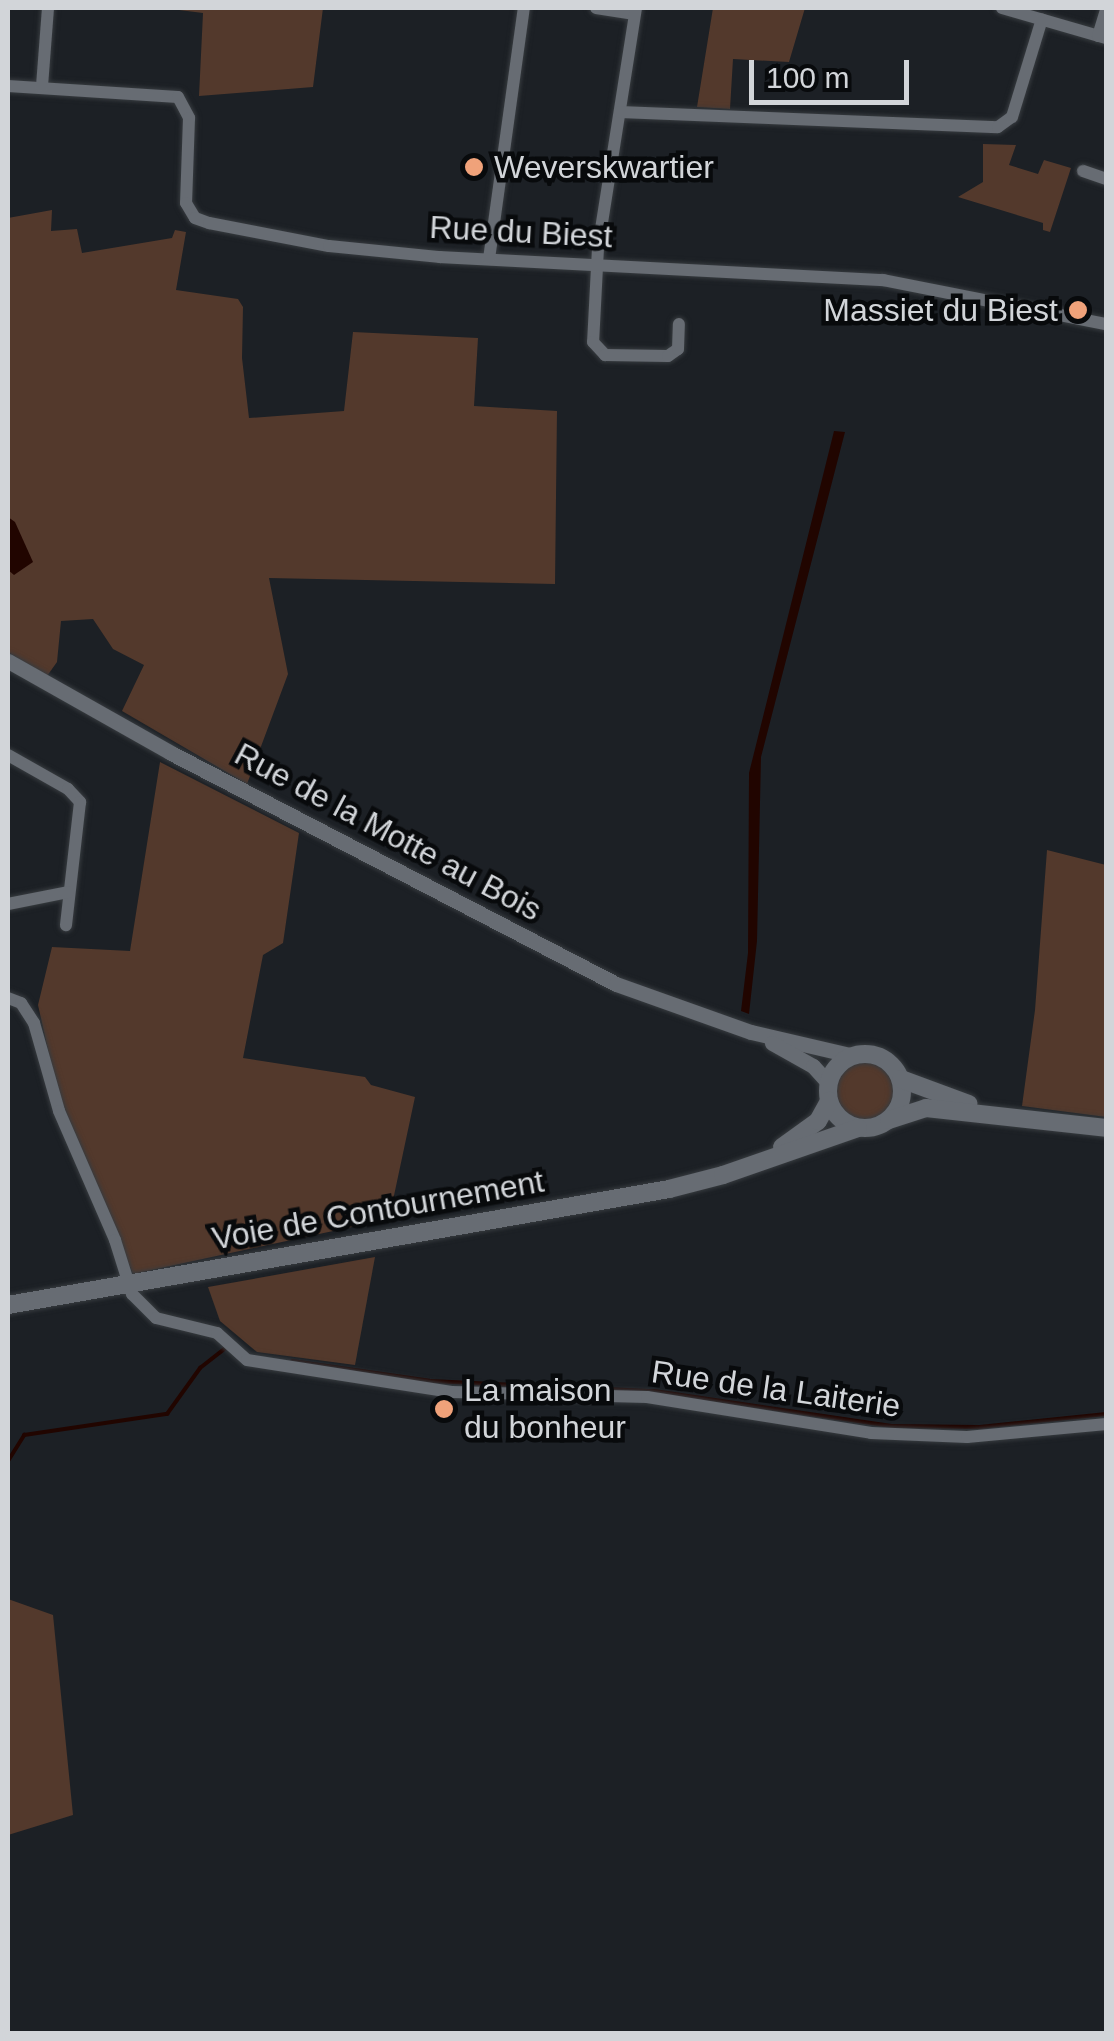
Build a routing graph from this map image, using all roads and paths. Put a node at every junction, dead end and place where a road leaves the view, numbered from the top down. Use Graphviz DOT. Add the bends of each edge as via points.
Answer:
graph roads {
  1 [pos="48,8"];
  2 [pos="524,8"];
  3 [pos="596,8"];
  4 [pos="1002,8"];
  5 [pos="1106,10"];
  6 [pos="635,11"];
  7 [pos="1042,19"];
  8 [pos="1102,37"];
  9 [pos="8,86"];
  10 [pos="42,86"];
  11 [pos="620,112"];
  12 [pos="1082,171"];
  13 [pos="1106,178"];
  14 [pos="489,259"];
  15 [pos="596,264"];
  16 [pos="679,324"];
  17 [pos="1106,324"];
  18 [pos="8,661"];
  19 [pos="8,755"];
  20 [pos="68,892"];
  21 [pos="8,904"];
  22 [pos="66,925"];
  23 [pos="8,998"];
  24 [pos="751,1032"];
  25 [pos="854,1056"];
  26 [pos="901,1079"];
  27 [pos="829,1092"];
  28 [pos="1003,1114"];
  29 [pos="888,1120"];
  30 [pos="858,1128"];
  31 [pos="1106,1128"];
  32 [pos="756,1163"];
  33 [pos="128,1284"];
  34 [pos="8,1305"];
  35 [pos="1106,1424"];
  1 -- 10 [label="street"];
  2 -- 14 [label="street"];
  3 -- 6 [label="street"];
  4 -- 7 [label="street"];
  5 -- 8 [label="street"];
  6 -- 11 [label="street"];
  7 -- 8 [label="street"];
  7 -- 11 [label="street" via="1013,113 998,128"];
  9 -- 10 [label="street"];
  10 -- 14 [label="street, Rue du Biest" via="165,93 182,100 189,118 186,204 204,222 339,247"];
  11 -- 15 [label="street"];
  12 -- 13 [label="street"];
  14 -- 15 [label="street, Rue du Biest"];
  15 -- 16 [label="street" via="598,352 668,356 678,349"];
  15 -- 17 [label="street, Rue du Biest" via="883,280"];
  18 -- 24 [label="street, Rue de la Motte au Bois" via="579,966"];
  19 -- 20 [label="street" via="78,798"];
  20 -- 21 [label="street"];
  20 -- 22 [label="street"];
  23 -- 33 [label="street, Rue de la Laiterie" via="21,1003 34,1022 59,1111 116,1240"];
  24 -- 25 [label="street, Rue de la Motte au Bois"];
  24 -- 27 [label="street, Rue de la Motte au Bois" via="812,1066"];
  25 -- 26 [label="main road" via="884,1059"];
  25 -- 27 [label="main road" via="839,1065"];
  26 -- 28 [label="main road"];
  26 -- 29 [label="main road" via="901,1102"];
  27 -- 30 [label="main road" via="838,1117"];
  27 -- 32 [label="main road" via="818,1121"];
  28 -- 29 [label="main road" via="926,1108"];
  28 -- 31 [label="main road"];
  29 -- 30 [label="main road"];
  30 -- 32 [label="main road, Voie de Contournement"];
  32 -- 33 [label="main road, Voie de Contournement" via="652,1192"];
  33 -- 34 [label="main road, Voie de Contournement"];
  33 -- 35 [label="street, Rue de la Laiterie" via="156,1318 212,1330 247,1360 433,1390 647,1397 858,1432 967,1437"];
}
